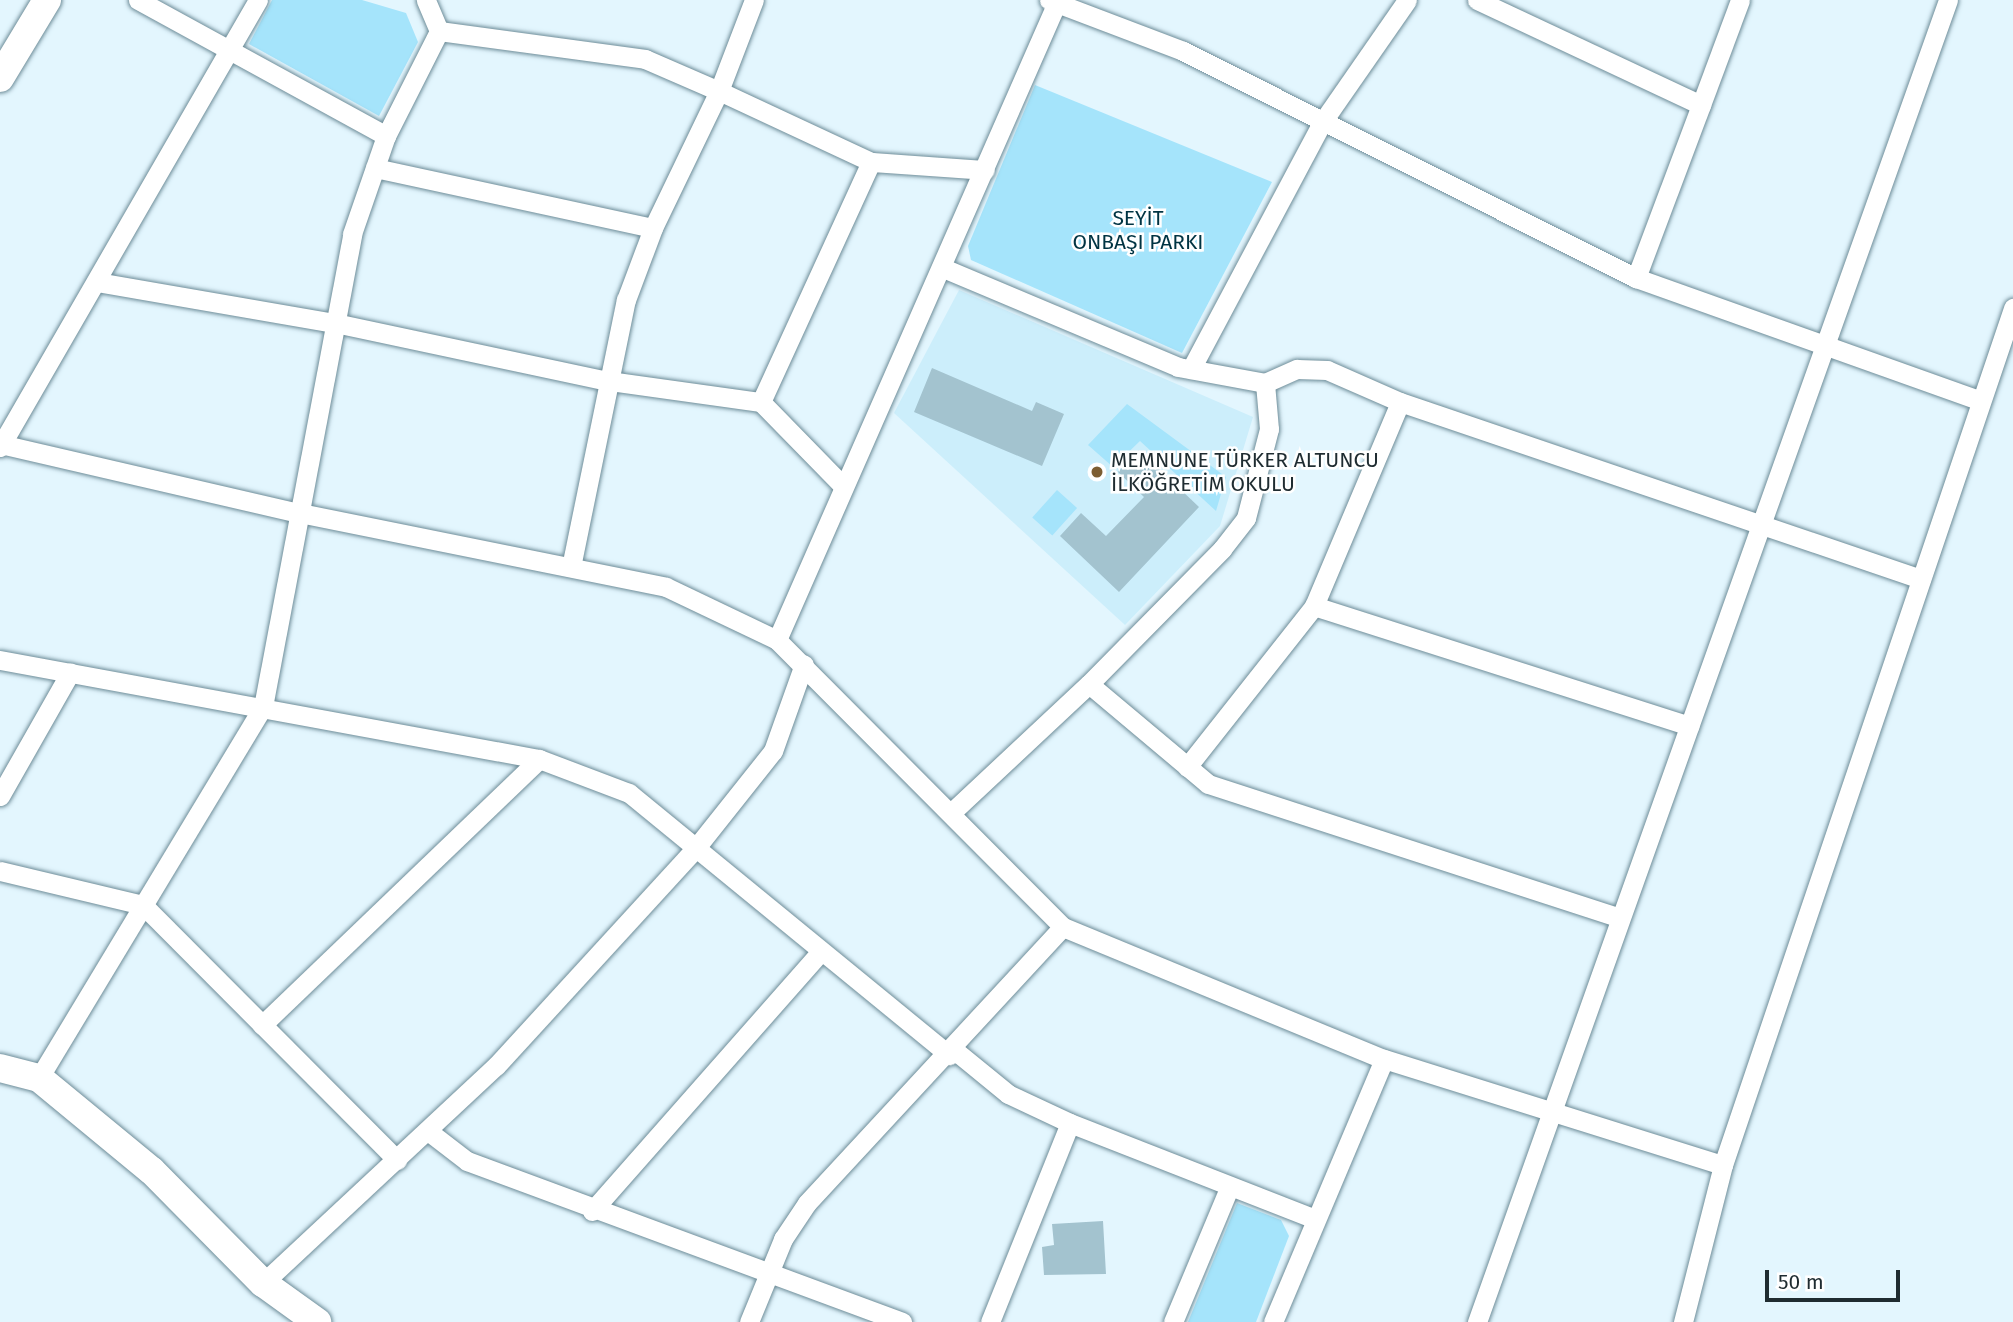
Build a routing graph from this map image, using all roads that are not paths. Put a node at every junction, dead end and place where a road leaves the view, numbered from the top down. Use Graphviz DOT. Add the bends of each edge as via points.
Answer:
graph roads {
  1 [pos="47,0"];
  2 [pos="138,0"];
  3 [pos="258,0"];
  4 [pos="426,0"];
  5 [pos="754,0"];
  6 [pos="1407,0"];
  7 [pos="1477,0"];
  8 [pos="1740,0"];
  9 [pos="1948,0"];
  10 [pos="1055,1"];
  11 [pos="439,31"];
  12 [pos="231,50"];
  13 [pos="0,78"];
  14 [pos="719,91"];
  15 [pos="1700,105"];
  16 [pos="1323,121"];
  17 [pos="386,136"];
  18 [pos="871,162"];
  19 [pos="374,168"];
  20 [pos="985,170"];
  21 [pos="653,228"];
  22 [pos="943,268"];
  23 [pos="1636,278"];
  24 [pos="97,282"];
  25 [pos="2013,308"];
  26 [pos="335,323"];
  27 [pos="1824,348"];
  28 [pos="1191,369"];
  29 [pos="609,381"];
  30 [pos="1265,383"];
  31 [pos="1981,401"];
  32 [pos="761,402"];
  33 [pos="1400,402"];
  34 [pos="1,446"];
  35 [pos="844,486"];
  36 [pos="300,513"];
  37 [pos="1760,527"];
  38 [pos="571,567"];
  39 [pos="1921,579"];
  40 [pos="1314,606"];
  41 [pos="777,640"];
  42 [pos="0,660"];
  43 [pos="804,664"];
  44 [pos="70,673"];
  45 [pos="1089,684"];
  46 [pos="263,707"];
  47 [pos="1689,726"];
  48 [pos="539,760"];
  49 [pos="1187,767"];
  50 [pos="0,796"];
  51 [pos="952,812"];
  52 [pos="695,849"];
  53 [pos="0,871"];
  54 [pos="145,907"];
  55 [pos="1620,918"];
  56 [pos="1063,927"];
  57 [pos="821,951"];
  58 [pos="262,1025"];
  59 [pos="951,1052"];
  60 [pos="1384,1059"];
  61 [pos="0,1068"];
  62 [pos="39,1078"];
  63 [pos="1551,1112"];
  64 [pos="1070,1123"];
  65 [pos="428,1130"];
  66 [pos="397,1160"];
  67 [pos="1723,1165"];
  68 [pos="1230,1186"];
  69 [pos="592,1211"];
  70 [pos="1313,1218"];
  71 [pos="769,1273"];
  72 [pos="263,1283"];
  73 [pos="317,1322"];
  74 [pos="749,1322"];
  75 [pos="902,1322"];
  76 [pos="990,1322"];
  77 [pos="1173,1322"];
  78 [pos="1273,1322"];
  79 [pos="1476,1322"];
  80 [pos="1683,1322"];
  1 -- 13 [label="street"];
  2 -- 12 [label="street"];
  3 -- 12 [label="street"];
  4 -- 11 [label="street"];
  5 -- 14 [label="street"];
  6 -- 16 [label="street"];
  7 -- 15 [label="street"];
  8 -- 15 [label="street"];
  9 -- 27 [label="street"];
  10 -- 16 [label="street" via="1184,51"];
  10 -- 20 [label="street"];
  11 -- 14 [label="street" via="645,59"];
  11 -- 17 [label="street"];
  12 -- 17 [label="street"];
  12 -- 24 [label="street"];
  14 -- 18 [label="street"];
  14 -- 21 [label="street"];
  15 -- 23 [label="street"];
  16 -- 23 [label="street"];
  16 -- 28 [label="street"];
  17 -- 19 [label="street"];
  18 -- 20 [label="street"];
  18 -- 32 [label="street"];
  19 -- 21 [label="street"];
  19 -- 26 [label="street" via="352,234"];
  20 -- 22 [label="street"];
  21 -- 29 [label="street" via="626,300"];
  22 -- 28 [label="street"];
  22 -- 35 [label="street"];
  23 -- 27 [label="street"];
  24 -- 26 [label="street"];
  24 -- 34 [label="street"];
  25 -- 31 [label="street"];
  26 -- 29 [label="street"];
  26 -- 36 [label="street"];
  27 -- 31 [label="street"];
  27 -- 37 [label="street"];
  28 -- 30 [label="street"];
  29 -- 32 [label="street"];
  29 -- 38 [label="street"];
  30 -- 33 [label="street" via="1297,369 1327,370"];
  30 -- 45 [label="street" via="1269,429 1246,518 1222,549"];
  31 -- 39 [label="street"];
  32 -- 35 [label="street"];
  33 -- 37 [label="street"];
  33 -- 40 [label="street"];
  34 -- 36 [label="street"];
  35 -- 41 [label="street"];
  36 -- 38 [label="street"];
  36 -- 46 [label="street"];
  37 -- 39 [label="street"];
  37 -- 47 [label="street"];
  38 -- 41 [label="street" via="666,586"];
  39 -- 67 [label="street"];
  40 -- 47 [label="street"];
  40 -- 49 [label="street"];
  41 -- 43 [label="street"];
  42 -- 44 [label="street"];
  43 -- 51 [label="street"];
  43 -- 52 [label="street" via="773,751"];
  44 -- 46 [label="street"];
  44 -- 50 [label="street"];
  45 -- 49 [label="street"];
  45 -- 51 [label="street"];
  46 -- 48 [label="street"];
  46 -- 54 [label="street"];
  47 -- 55 [label="street"];
  48 -- 52 [label="street" via="629,793"];
  48 -- 58 [label="street"];
  49 -- 55 [label="street" via="1208,784"];
  51 -- 56 [label="street"];
  52 -- 57 [label="street"];
  52 -- 65 [label="street" via="558,1002"];
  53 -- 54 [label="street"];
  54 -- 58 [label="street"];
  54 -- 62 [label="street"];
  55 -- 63 [label="street"];
  56 -- 59 [label="street"];
  56 -- 60 [label="street"];
  57 -- 59 [label="street"];
  57 -- 69 [label="street"];
  58 -- 66 [label="street"];
  59 -- 64 [label="street" via="1008,1094"];
  59 -- 71 [label="street" via="807,1203 783,1239"];
  60 -- 63 [label="street"];
  60 -- 70 [label="street"];
  61 -- 62 [label="street"];
  62 -- 72 [label="street" via="152,1171"];
  63 -- 67 [label="street"];
  63 -- 79 [label="street"];
  64 -- 68 [label="street"];
  64 -- 76 [label="street"];
  65 -- 66 [label="street"];
  65 -- 69 [label="street" via="467,1161"];
  66 -- 72 [label="street"];
  67 -- 80 [label="street"];
  68 -- 70 [label="street"];
  68 -- 77 [label="street"];
  69 -- 71 [label="street"];
  70 -- 78 [label="street"];
  71 -- 74 [label="street"];
  71 -- 75 [label="street"];
  72 -- 73 [label="street"];
}
